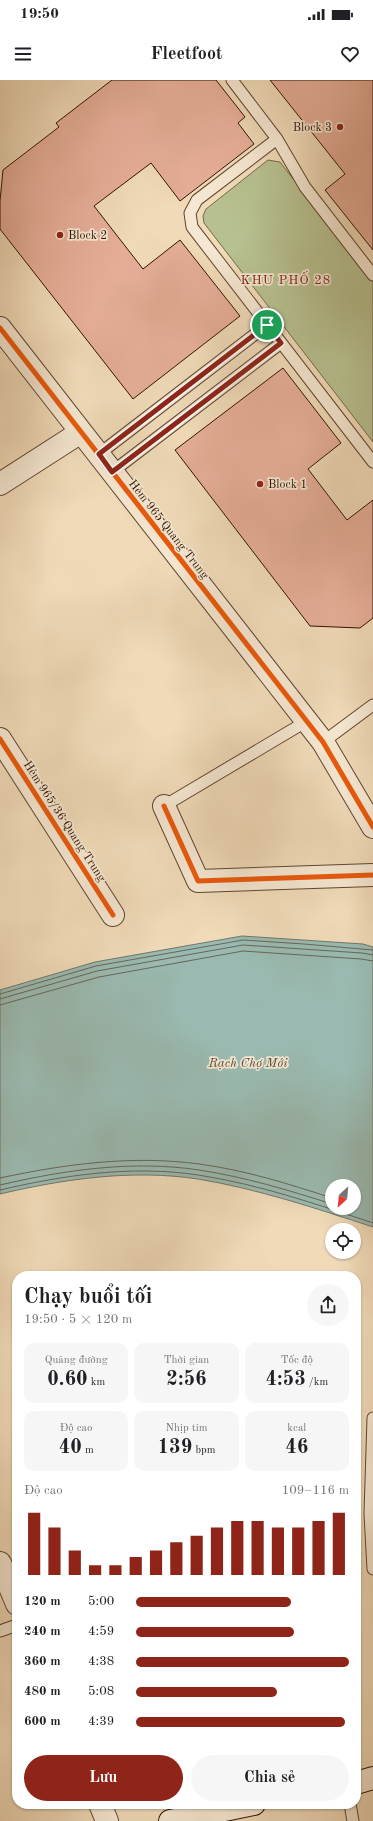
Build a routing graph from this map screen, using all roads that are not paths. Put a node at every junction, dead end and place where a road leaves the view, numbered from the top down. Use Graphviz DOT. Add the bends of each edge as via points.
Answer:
graph roads {
  1 [pos="232,80"];
  2 [pos="277,139"];
  3 [pos="373,275"];
  4 [pos="267,325"];
  5 [pos="0,328"];
  6 [pos="281,343"];
  7 [pos="81,432"];
  8 [pos="99,454"];
  9 [pos="373,462"];
  10 [pos="112,472"];
  11 [pos="0,484"];
  12 [pos="373,705"];
  13 [pos="306,722"];
  14 [pos="0,739"];
  15 [pos="323,742"];
  16 [pos="164,806"];
  17 [pos="373,827"];
  18 [pos="373,876"];
  19 [pos="114,914"];
  20 [pos="373,1418"];
  21 [pos="0,1563"];
  22 [pos="373,1569"];
  23 [pos="12,1592"];
  24 [pos="12,1627"];
  25 [pos="0,1631"];
  26 [pos="373,1778"];
  27 [pos="361,1782"];
  28 [pos="102,1809"];
  29 [pos="216,1809"];
  30 [pos="351,1809"];
  31 [pos="177,1814"];
  32 [pos="107,1821"];
  33 [pos="353,1821"];
  1 -- 2 [label="lane"];
  2 -- 3 [label="lane" via="305,187"];
  2 -- 4 [label="lane" via="197,200 190,213 192,226"];
  4 -- 6 [label="lane"];
  4 -- 8 [label="lane"];
  5 -- 7 [label="street, Hẻm 965 Quang Trung"];
  6 -- 9 [label="lane"];
  6 -- 10 [label="lane"];
  7 -- 8 [label="street, Hẻm 965 Quang Trung"];
  7 -- 11 [label="street"];
  8 -- 10 [label="street, Hẻm 965 Quang Trung"];
  10 -- 13 [label="street, Hẻm 965 Quang Trung"];
  12 -- 15 [label="lane"];
  13 -- 15 [label="street, Hẻm 965 Quang Trung"];
  13 -- 16 [label="lane"];
  14 -- 19 [label="street, Hẻm 965/36 Quang Trung"];
  15 -- 17 [label="street, Hẻm 965 Quang Trung"];
  16 -- 18 [label="street" via="198,881"];
  20 -- 22 [label="lane" via="370,1514"];
  21 -- 23 [label="street"];
  24 -- 25 [label="lane"];
  26 -- 27 [label="street"];
  28 -- 32 [label="street"];
  29 -- 31 [label="street"];
  30 -- 33 [label="lane"];
}
